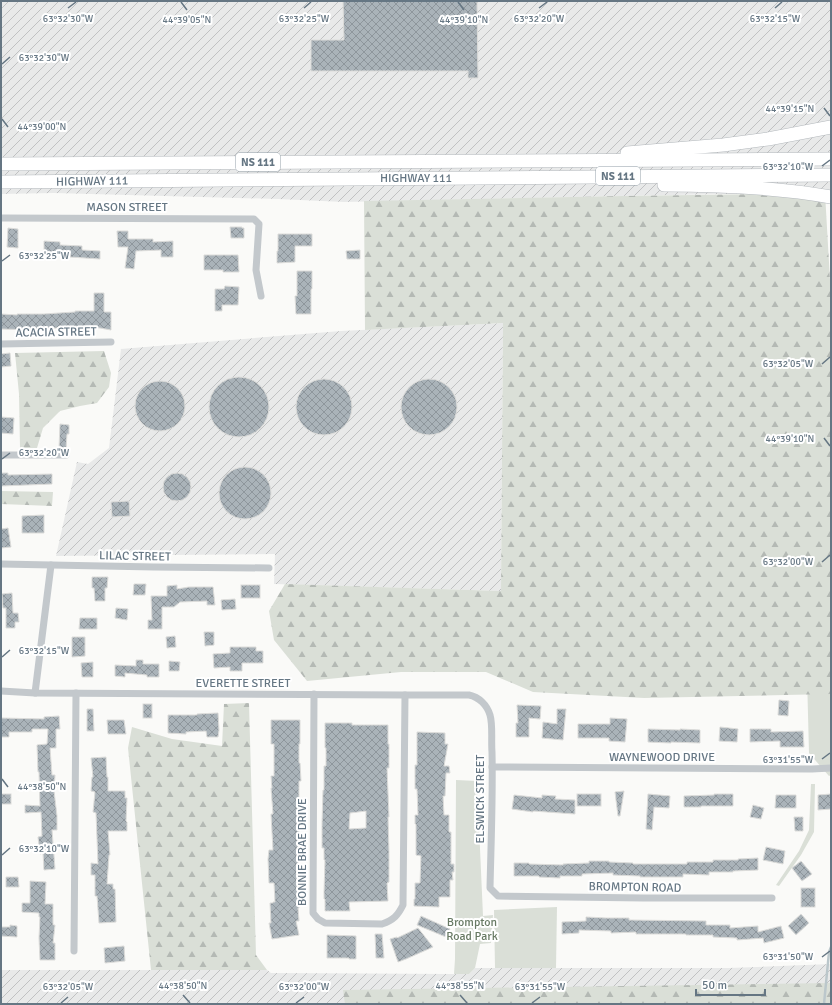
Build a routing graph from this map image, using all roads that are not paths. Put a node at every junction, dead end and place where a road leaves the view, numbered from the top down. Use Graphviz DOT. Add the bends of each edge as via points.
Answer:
graph roads {
  1 [pos="831,127"];
  2 [pos="831,159"];
  3 [pos="516,161"];
  4 [pos="1,164"];
  5 [pos="831,175"];
  6 [pos="404,178"];
  7 [pos="1,182"];
  8 [pos="831,197"];
  9 [pos="1,218"];
  10 [pos="262,296"];
  11 [pos="111,342"];
  12 [pos="1,344"];
  13 [pos="1,455"];
  14 [pos="66,455"];
  15 [pos="1,564"];
  16 [pos="51,565"];
  17 [pos="269,568"];
  18 [pos="1,691"];
  19 [pos="36,692"];
  20 [pos="76,693"];
  21 [pos="314,694"];
  22 [pos="405,695"];
  23 [pos="482,701"];
  24 [pos="492,767"];
  25 [pos="831,768"];
  26 [pos="498,896"];
  27 [pos="772,898"];
  28 [pos="74,951"];
  1 -- 3 [label="highway" via="723,145 573,157 536,156"];
  2 -- 3 [label="highway, HIGHWAY 111 / NS 111"];
  3 -- 4 [label="highway, HIGHWAY 111 / NS 111"];
  5 -- 6 [label="highway, HIGHWAY 111 / NS 111"];
  6 -- 7 [label="highway, HIGHWAY 111 / NS 111"];
  6 -- 8 [label="highway" via="724,186"];
  9 -- 10 [label="street, MASON STREET" via="254,219 258,224 256,270"];
  11 -- 12 [label="street, ACACIA STREET"];
  13 -- 14 [label="street"];
  15 -- 16 [label="street, LILAC STREET"];
  16 -- 17 [label="street, LILAC STREET"];
  16 -- 19 [label="street"];
  18 -- 19 [label="street, EVERETTE STREET"];
  19 -- 20 [label="street, EVERETTE STREET"];
  20 -- 21 [label="street, EVERETTE STREET"];
  20 -- 28 [label="street"];
  21 -- 22 [label="street, EVERETTE STREET"];
  21 -- 22 [label="street, BONNIE BRAE DRIVE" via="313,913 325,923 382,924 398,915 403,904"];
  22 -- 23 [label="street, EVERETTE STREET" via="469,695"];
  23 -- 24 [label="street, ELSWICK STREET" via="491,720"];
  24 -- 25 [label="street, WAYNEWOOD DRIVE"];
  24 -- 26 [label="street, ELSWICK STREET" via="490,888"];
  26 -- 27 [label="street, BROMPTON ROAD"];
}
